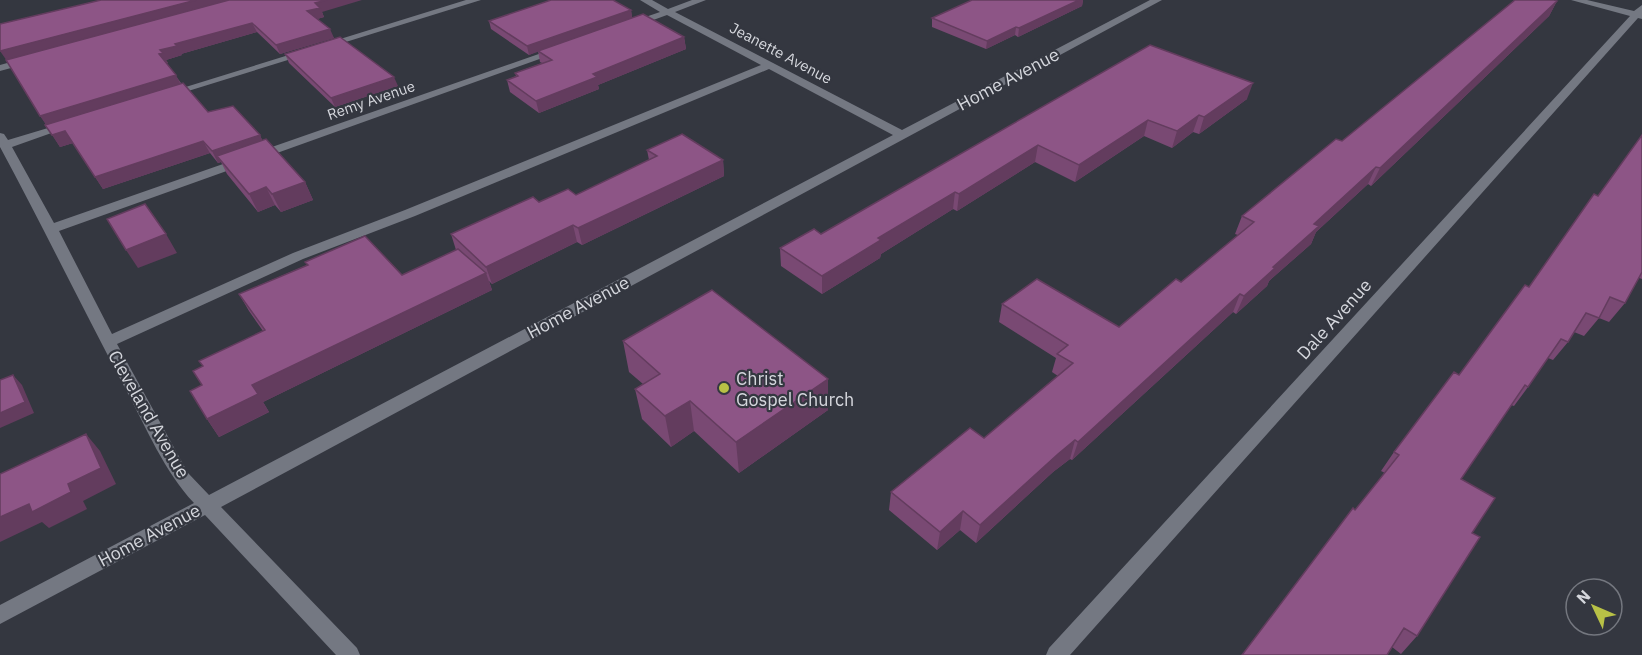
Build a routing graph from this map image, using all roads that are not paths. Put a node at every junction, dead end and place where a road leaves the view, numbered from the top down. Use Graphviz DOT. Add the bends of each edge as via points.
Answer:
graph roads {
  1 [pos="476,0"];
  2 [pos="645,0"];
  3 [pos="701,0"];
  4 [pos="1157,0"];
  5 [pos="1576,0"];
  6 [pos="668,12"];
  7 [pos="1640,13"];
  8 [pos="623,27"];
  9 [pos="567,47"];
  10 [pos="34,59"];
  11 [pos="771,65"];
  12 [pos="0,68"];
  13 [pos="162,96"];
  14 [pos="83,121"];
  15 [pos="902,135"];
  16 [pos="3,146"];
  17 [pos="51,229"];
  18 [pos="108,342"];
  19 [pos="208,503"];
  20 [pos="0,615"];
  21 [pos="350,655"];
  22 [pos="1056,655"];
  1 -- 13 [label="street"];
  2 -- 6 [label="street, Jeanette Avenue"];
  3 -- 6 [label="street"];
  4 -- 15 [label="street, Home Avenue"];
  5 -- 7 [label="street"];
  6 -- 8 [label="street"];
  6 -- 11 [label="street, Jeanette Avenue"];
  7 -- 22 [label="street, Dale Avenue"];
  9 -- 17 [label="street, Remy Avenue"];
  10 -- 12 [label="street"];
  11 -- 15 [label="street, Jeanette Avenue"];
  11 -- 18 [label="street" via="298,256"];
  14 -- 16 [label="street"];
  15 -- 19 [label="street, Home Avenue"];
  16 -- 17 [label="street, Cleveland Avenue"];
  17 -- 18 [label="street, Cleveland Avenue"];
  18 -- 19 [label="street, Cleveland Avenue" via="182,478"];
  19 -- 20 [label="street, Home Avenue"];
  19 -- 21 [label="street, Cleveland Avenue"];
}
